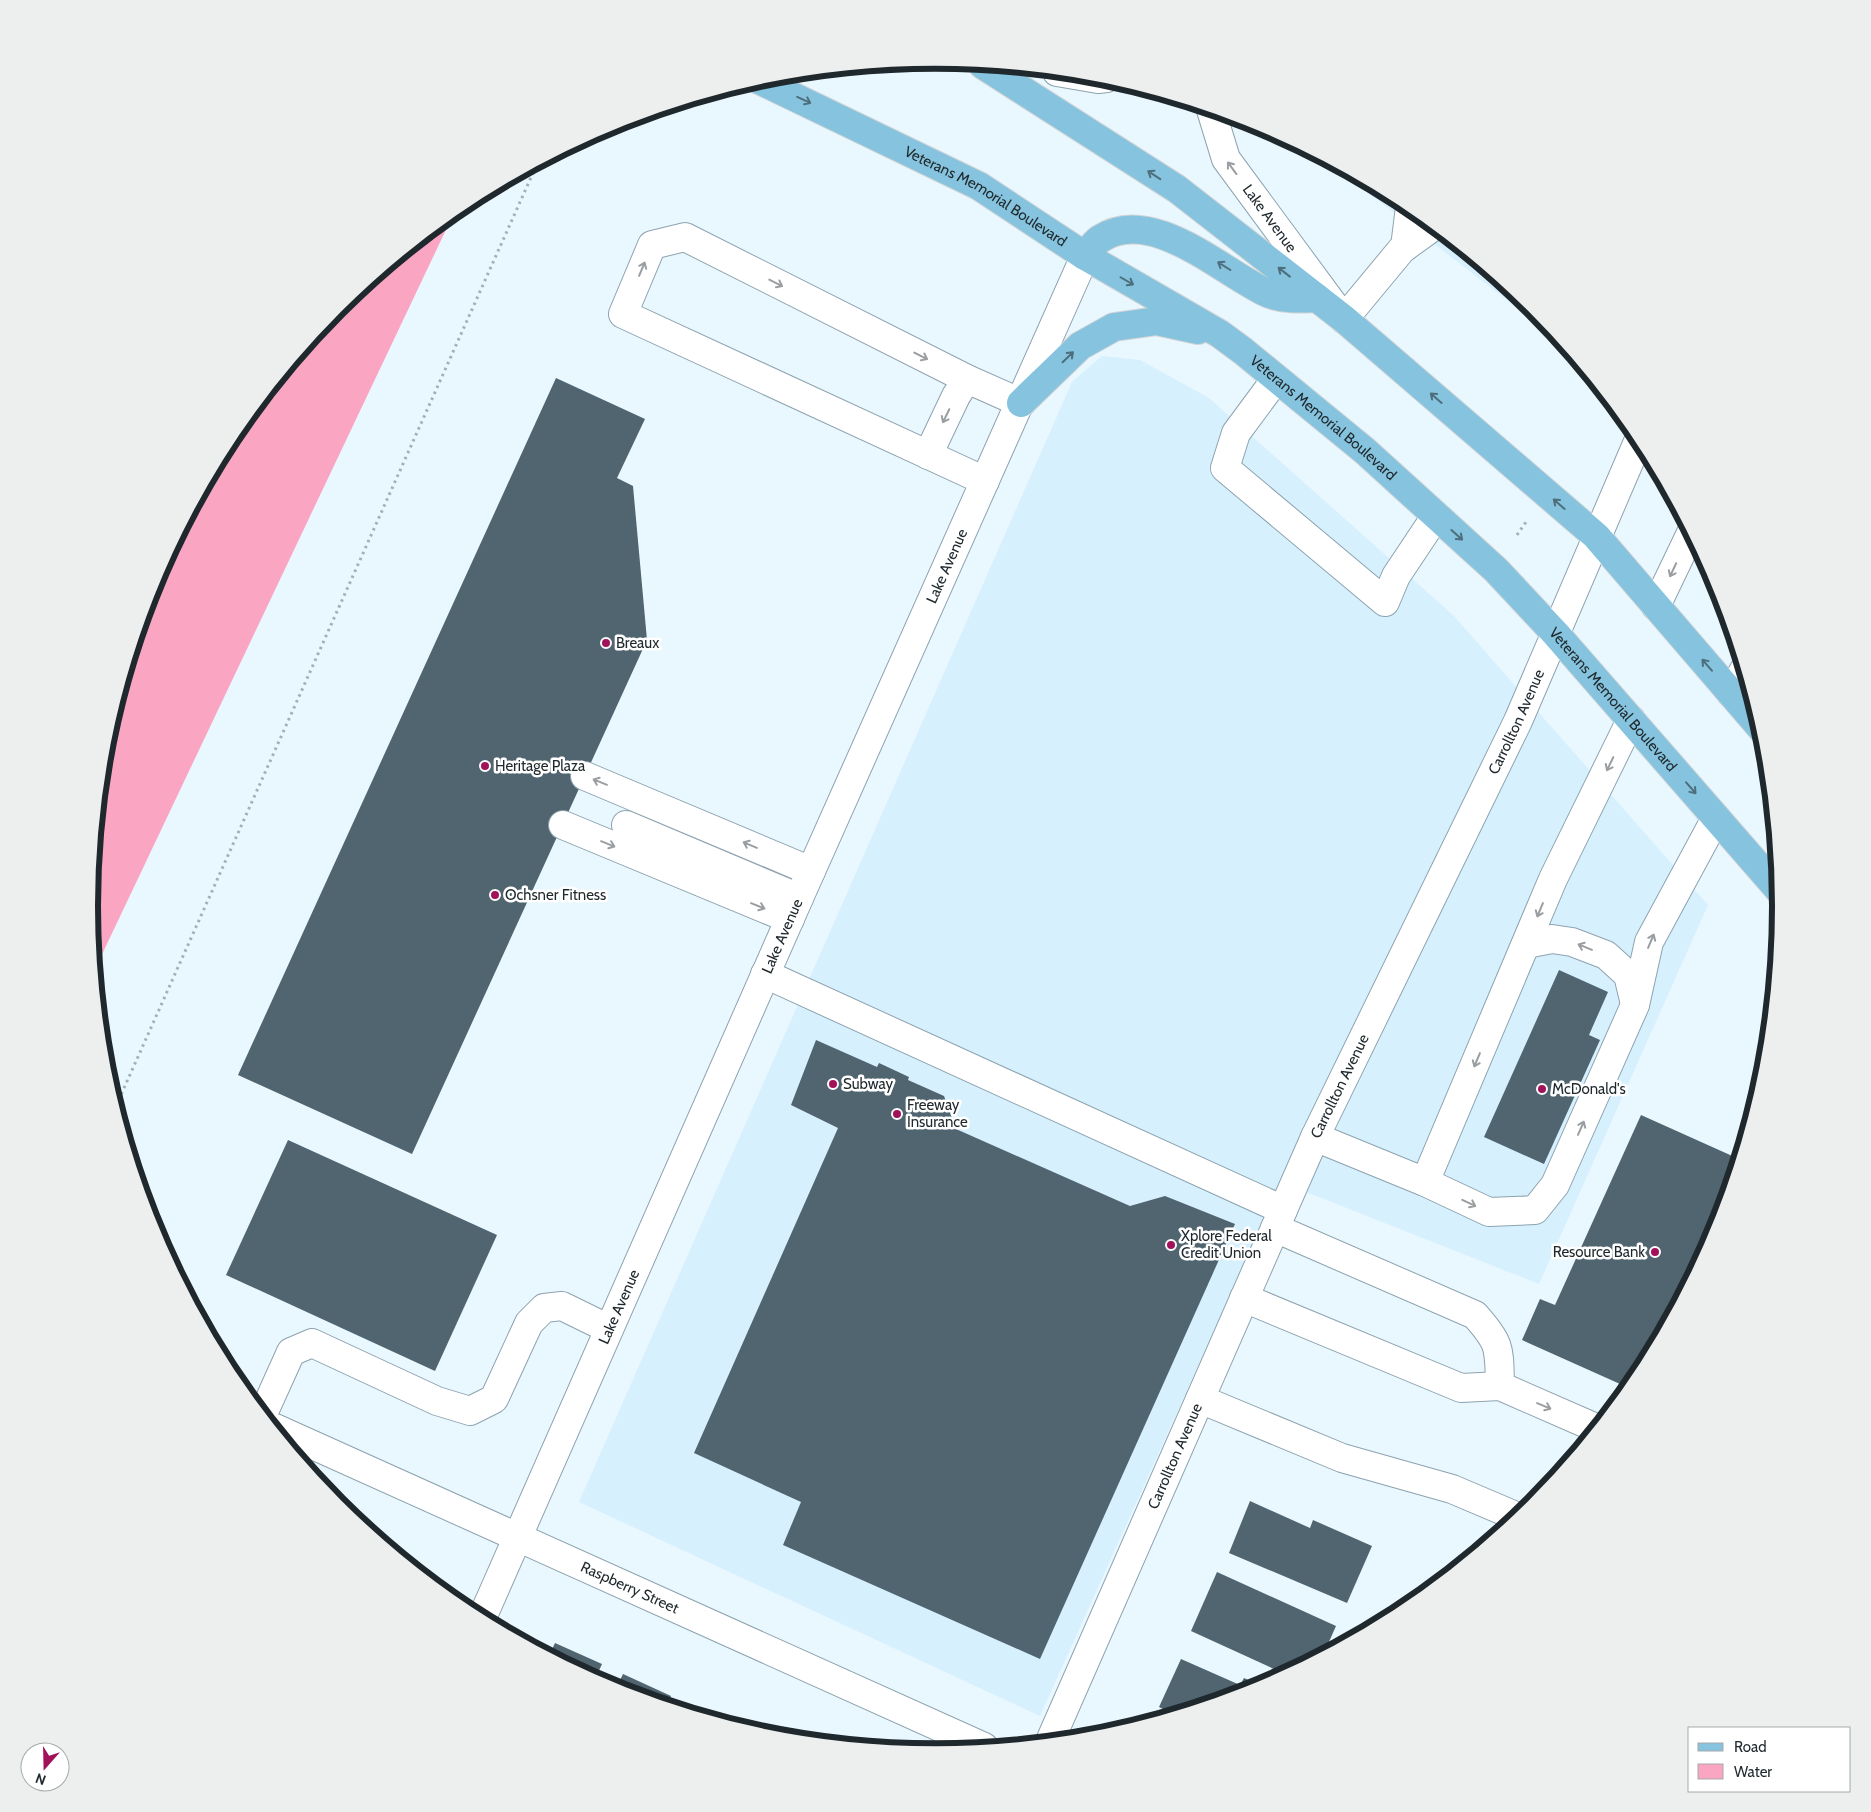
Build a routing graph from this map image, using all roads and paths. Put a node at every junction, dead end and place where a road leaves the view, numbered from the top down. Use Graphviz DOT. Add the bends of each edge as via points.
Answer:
graph roads {
  1 [pos="993,71"];
  2 [pos="770,85"];
  3 [pos="1213,116"];
  4 [pos="533,172"];
  5 [pos="1409,216"];
  6 [pos="1428,230"];
  7 [pos="1404,247"];
  8 [pos="1085,256"];
  9 [pos="1317,298"];
  10 [pos="1344,319"];
  11 [pos="1220,334"];
  12 [pos="967,379"];
  13 [pos="1276,379"];
  14 [pos="1021,403"];
  15 [pos="1636,447"];
  16 [pos="928,455"];
  17 [pos="985,482"];
  18 [pos="1436,516"];
  19 [pos="1530,517"];
  20 [pos="1517,535"];
  21 [pos="1596,536"];
  22 [pos="1688,540"];
  23 [pos="1656,606"];
  24 [pos="1555,633"];
  25 [pos="1738,682"];
  26 [pos="1746,698"];
  27 [pos="1631,720"];
  28 [pos="586,776"];
  29 [pos="1716,818"];
  30 [pos="626,824"];
  31 [pos="563,825"];
  32 [pos="811,871"];
  33 [pos="1772,882"];
  34 [pos="794,909"];
  35 [pos="1526,944"];
  36 [pos="766,974"];
  37 [pos="1635,1005"];
  38 [pos="120,1096"];
  39 [pos="1315,1136"];
  40 [pos="1425,1182"];
  41 [pos="1279,1219"];
  42 [pos="1244,1298"];
  43 [pos="609,1329"];
  44 [pos="1500,1386"];
  45 [pos="1200,1399"];
  46 [pos="266,1408"];
  47 [pos="1592,1426"];
  48 [pos="285,1432"];
  49 [pos="1511,1514"];
  50 [pos="517,1537"];
  51 [pos="485,1611"];
  52 [pos="1053,1735"];
  53 [pos="964,1742"];
  9 -- 1 [label="main road, one-way" via="1177,189"];
  2 -- 8 [label="main road, Veterans Memorial Boulevard, one-way" via="979,186"];
  10 -- 3 [label="street, Lake Avenue, one-way" via="1226,159"];
  4 -- 38 [label="path"];
  5 -- 7 [label="street"];
  6 -- 7 [label="street"];
  7 -- 10 [label="street"];
  9 -- 8 [label="main road, one-way" via="1291,299 1266,292 1210,257 1151,232 1122,230 1099,239"];
  8 -- 11 [label="main road, Veterans Memorial Boulevard, one-way"];
  8 -- 14 [label="street, Lake Avenue"];
  9 -- 10 [label="main road"];
  21 -- 10 [label="main road, one-way"];
  11 -- 13 [label="main road, Veterans Memorial Boulevard"];
  14 -- 11 [label="main road, one-way" via="1080,346 1114,327 1157,321"];
  12 -- 14 [label="street"];
  12 -- 16 [label="street, one-way"];
  16 -- 12 [label="street, one-way" via="623,314 652,244 685,237"];
  13 -- 18 [label="main road, Veterans Memorial Boulevard" via="1365,451"];
  13 -- 18 [label="street" via="1236,433 1225,468 1385,602 1396,576"];
  14 -- 17 [label="street, Lake Avenue"];
  15 -- 21 [label="street, Carrollton Avenue"];
  16 -- 17 [label="street"];
  17 -- 32 [label="street, Lake Avenue"];
  18 -- 24 [label="main road, Veterans Memorial Boulevard, one-way" via="1496,570"];
  19 -- 20 [label="path"];
  21 -- 23 [label="main road"];
  21 -- 24 [label="street, Carrollton Avenue"];
  22 -- 23 [label="street, one-way"];
  25 -- 23 [label="main road, one-way"];
  24 -- 27 [label="main road, Veterans Memorial Boulevard"];
  24 -- 39 [label="street, Carrollton Avenue" via="1518,721"];
  25 -- 26 [label="main road"];
  27 -- 29 [label="main road, Veterans Memorial Boulevard, one-way"];
  27 -- 35 [label="street, one-way" via="1553,879"];
  32 -- 28 [label="street, one-way"];
  29 -- 33 [label="main road, Veterans Memorial Boulevard"];
  37 -- 29 [label="street, one-way" via="1649,942"];
  30 -- 34 [label="street"];
  31 -- 34 [label="street, one-way"];
  32 -- 34 [label="street, Lake Avenue"];
  34 -- 36 [label="street, Lake Avenue"];
  37 -- 35 [label="street, one-way" via="1628,976 1606,955 1572,942 1552,940"];
  35 -- 40 [label="street, one-way"];
  36 -- 41 [label="street"];
  36 -- 43 [label="street, Lake Avenue"];
  40 -- 37 [label="street, one-way" via="1489,1212 1534,1210 1555,1185"];
  39 -- 40 [label="street"];
  39 -- 41 [label="street, Carrollton Avenue"];
  41 -- 42 [label="street, Carrollton Avenue"];
  41 -- 44 [label="street" via="1475,1315 1498,1347"];
  42 -- 44 [label="street" via="1461,1388"];
  42 -- 45 [label="street, Carrollton Avenue"];
  43 -- 46 [label="street" via="562,1306 544,1308 529,1323 494,1399 470,1411 437,1401 312,1343 291,1352"];
  43 -- 50 [label="street, Lake Avenue"];
  44 -- 47 [label="street, one-way"];
  45 -- 49 [label="street" via="1342,1458 1452,1489"];
  45 -- 52 [label="street, Carrollton Avenue"];
  48 -- 50 [label="street, Raspberry Street"];
  50 -- 51 [label="street, Lake Avenue"];
  50 -- 53 [label="street, Raspberry Street"];
}
